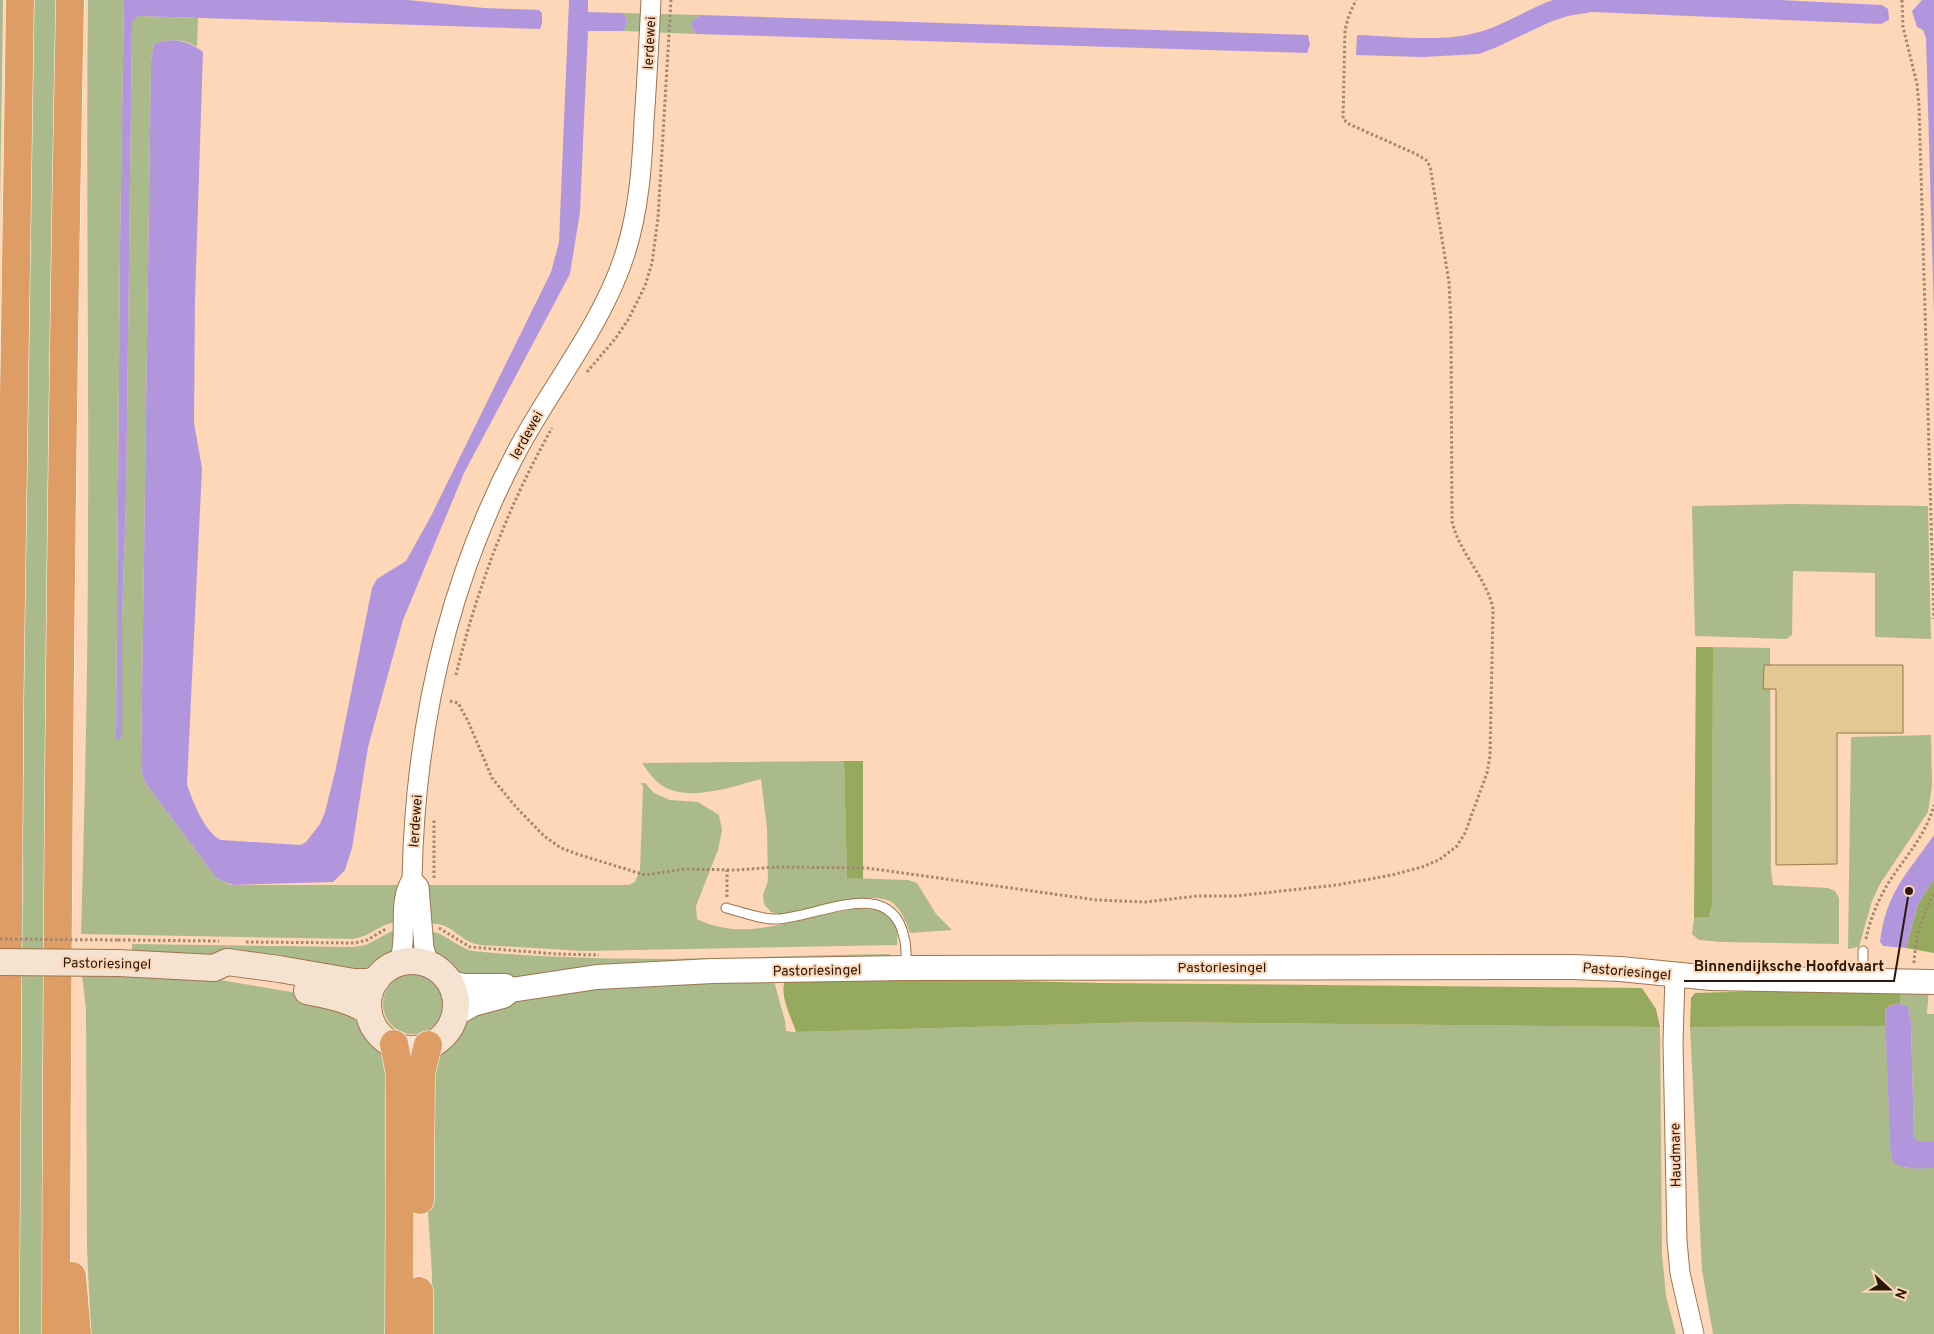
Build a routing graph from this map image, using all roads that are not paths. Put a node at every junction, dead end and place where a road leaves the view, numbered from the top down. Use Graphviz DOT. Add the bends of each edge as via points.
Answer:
graph roads {
  1 [pos="20,0"];
  2 [pos="70,0"];
  3 [pos="651,0"];
  4 [pos="412,879"];
  5 [pos="726,908"];
  6 [pos="1863,951"];
  7 [pos="0,962"];
  8 [pos="399,963"];
  9 [pos="429,964"];
  10 [pos="214,968"];
  11 [pos="906,968"];
  12 [pos="1675,975"];
  13 [pos="377,979"];
  14 [pos="1863,980"];
  15 [pos="1934,982"];
  16 [pos="450,983"];
  17 [pos="6,989"];
  18 [pos="511,990"];
  19 [pos="369,1012"];
  20 [pos="455,1014"];
  21 [pos="0,1034"];
  22 [pos="394,1044"];
  23 [pos="428,1045"];
  24 [pos="57,1067"];
  25 [pos="5,1334"];
  26 [pos="56,1334"];
  27 [pos="77,1334"];
  28 [pos="400,1334"];
  29 [pos="419,1334"];
  30 [pos="1694,1334"];
  1 -- 17 [label="highway"];
  2 -- 24 [label="highway" via="64,287"];
  3 -- 4 [label="street, Ierdewei" via="642,164 631,235 596,321 532,423 498,489 459,587 433,681 421,750"];
  4 -- 8 [label="street, Ierdewei" via="407,887 404,942"];
  4 -- 9 [label="street, Ierdewei" via="419,887 424,948"];
  5 -- 11 [label="lane" via="778,920 856,904 880,906 894,914 901,926 906,945"];
  6 -- 14 [label="lane"];
  7 -- 10 [label="main road, Pastoriesingel, bridge" via="118,952"];
  8 -- 9 [label="main road"];
  8 -- 13 [label="main road"];
  9 -- 16 [label="main road" via="443,973"];
  10 -- 13 [label="main road, Pastoriesingel" via="226,962 354,982"];
  10 -- 19 [label="main road, Pastoriesingel" via="225,975 346,1000"];
  11 -- 12 [label="street, Pastoriesingel" via="1573,967"];
  11 -- 18 [label="street, Pastoriesingel" via="654,973 598,977"];
  12 -- 14 [label="street, Pastoriesingel" via="1747,980"];
  12 -- 30 [label="street, Haudmare" via="1676,1225 1680,1273"];
  13 -- 19 [label="main road" via="370,994"];
  14 -- 15 [label="street, Pastoriesingel"];
  16 -- 18 [label="street, Pastoriesingel" via="470,987 503,985"];
  16 -- 20 [label="main road" via="456,998"];
  17 -- 21 [label="highway"];
  17 -- 25 [label="highway"];
  18 -- 20 [label="street, Pastoriesingel"];
  19 -- 22 [label="main road" via="379,1033"];
  20 -- 23 [label="main road" via="445,1033"];
  22 -- 23 [label="main road" via="411,1048"];
  22 -- 28 [label="highway" via="400,1075"];
  23 -- 29 [label="highway" via="422,1073"];
  24 -- 26 [label="highway"];
  24 -- 27 [label="highway"];
}
